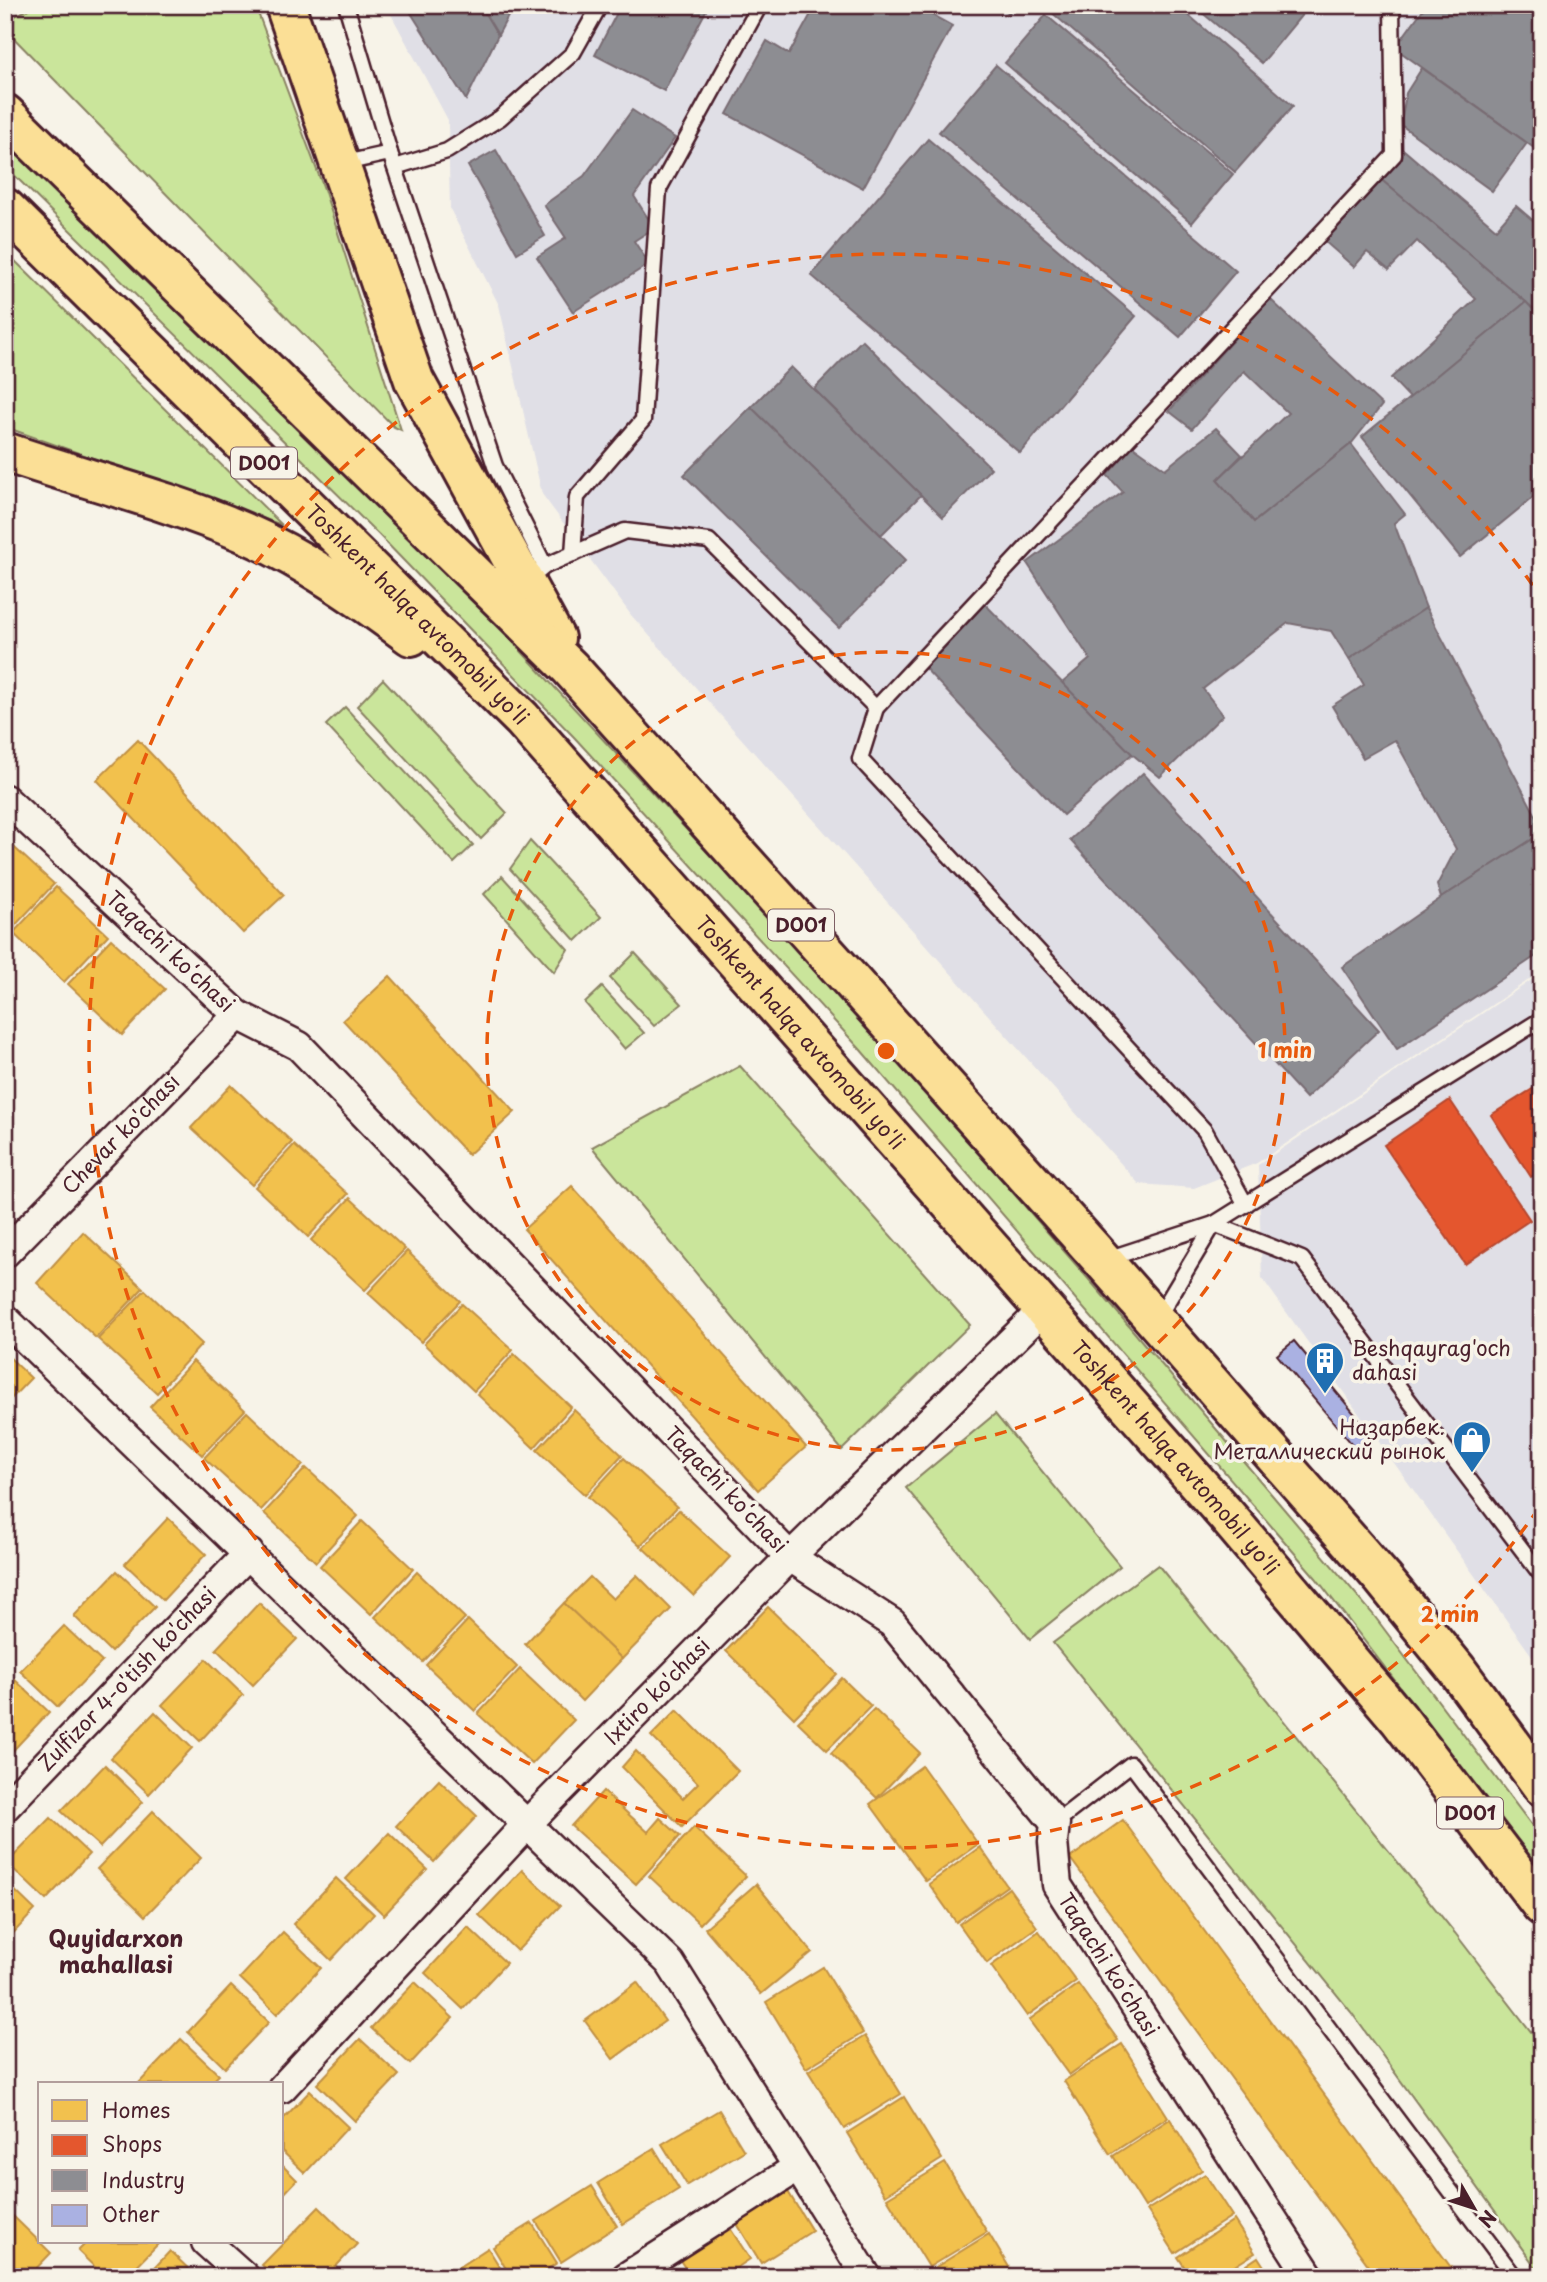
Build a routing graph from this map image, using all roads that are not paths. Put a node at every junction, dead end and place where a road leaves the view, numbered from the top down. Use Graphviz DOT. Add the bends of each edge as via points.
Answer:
graph roads {
  1 [pos="285,5"];
  2 [pos="346,5"];
  3 [pos="600,5"];
  4 [pos="760,5"];
  5 [pos="1392,5"];
  6 [pos="5,114"];
  7 [pos="393,160"];
  8 [pos="340,164"];
  9 [pos="5,208"];
  10 [pos="5,452"];
  11 [pos="573,554"];
  12 [pos="535,574"];
  13 [pos="570,668"];
  14 [pos="876,708"];
  15 [pos="522,719"];
  16 [pos="5,799"];
  17 [pos="238,1015"];
  18 [pos="1539,1024"];
  19 [pos="1246,1205"];
  20 [pos="1214,1224"];
  21 [pos="5,1253"];
  22 [pos="1103,1261"];
  23 [pos="1045,1308"];
  24 [pos="5,1320"];
  25 [pos="1156,1320"];
  26 [pos="249,1553"];
  27 [pos="790,1557"];
  28 [pos="1542,1576"];
  29 [pos="1542,1786"];
  30 [pos="5,1807"];
  31 [pos="1055,1823"];
  32 [pos="527,1824"];
  33 [pos="1542,1906"];
  34 [pos="284,2086"];
  35 [pos="798,2167"];
  36 [pos="208,2244"];
  37 [pos="245,2277"];
  38 [pos="626,2277"];
  39 [pos="867,2277"];
  40 [pos="1310,2277"];
  41 [pos="1515,2277"];
  1 -- 8 [label="highway"];
  2 -- 7 [label="lane"];
  3 -- 7 [label="lane" via="573,54 500,118 447,151"];
  4 -- 11 [label="lane" via="659,189 643,420 577,497"];
  5 -- 14 [label="lane" via="1394,155"];
  6 -- 13 [label="highway, D001"];
  7 -- 8 [label="lane"];
  7 -- 12 [label="lane"];
  8 -- 12 [label="highway" via="414,380"];
  9 -- 15 [label="highway, Toshkent halqa avtomobil yo'li / D001"];
  10 -- 15 [label="highway" via="180,507 257,539 375,610"];
  11 -- 12 [label="lane"];
  11 -- 14 [label="lane" via="625,531 709,541"];
  12 -- 13 [label="highway"];
  13 -- 22 [label="highway, D001"];
  14 -- 19 [label="lane" via="860,759 1205,1131"];
  15 -- 23 [label="highway, Toshkent halqa avtomobil yo'li / D001"];
  16 -- 17 [label="street, Taqachi koʻchasi"];
  17 -- 21 [label="street, Chevar ko'chasi"];
  17 -- 27 [label="street, Taqachi koʻchasi" via="299,1046"];
  18 -- 19 [label="lane"];
  19 -- 20 [label="lane"];
  20 -- 22 [label="lane"];
  20 -- 25 [label="lane"];
  20 -- 28 [label="lane" via="1302,1259"];
  22 -- 25 [label="highway, D001"];
  23 -- 27 [label="street, Ixtiro ko'chasi"];
  23 -- 33 [label="highway, Toshkent halqa avtomobil yo'li / D001" via="1399,1719"];
  24 -- 26 [label="street"];
  25 -- 29 [label="highway, D001" via="1383,1579"];
  26 -- 30 [label="street, Zulfizor 4-o'tish ko'chasi"];
  26 -- 32 [label="street"];
  27 -- 31 [label="street, Taqachi koʻchasi" via="892,1623"];
  27 -- 32 [label="street, Ixtiro ko'chasi"];
  31 -- 40 [label="street, Taqachi koʻchasi" via="1057,1885"];
  31 -- 41 [label="lane" via="1131,1764"];
  32 -- 34 [label="street, Ixtiro ko'chasi"];
  32 -- 35 [label="street" via="670,1963"];
  35 -- 38 [label="street"];
  35 -- 39 [label="street"];
  36 -- 37 [label="street"];
}
